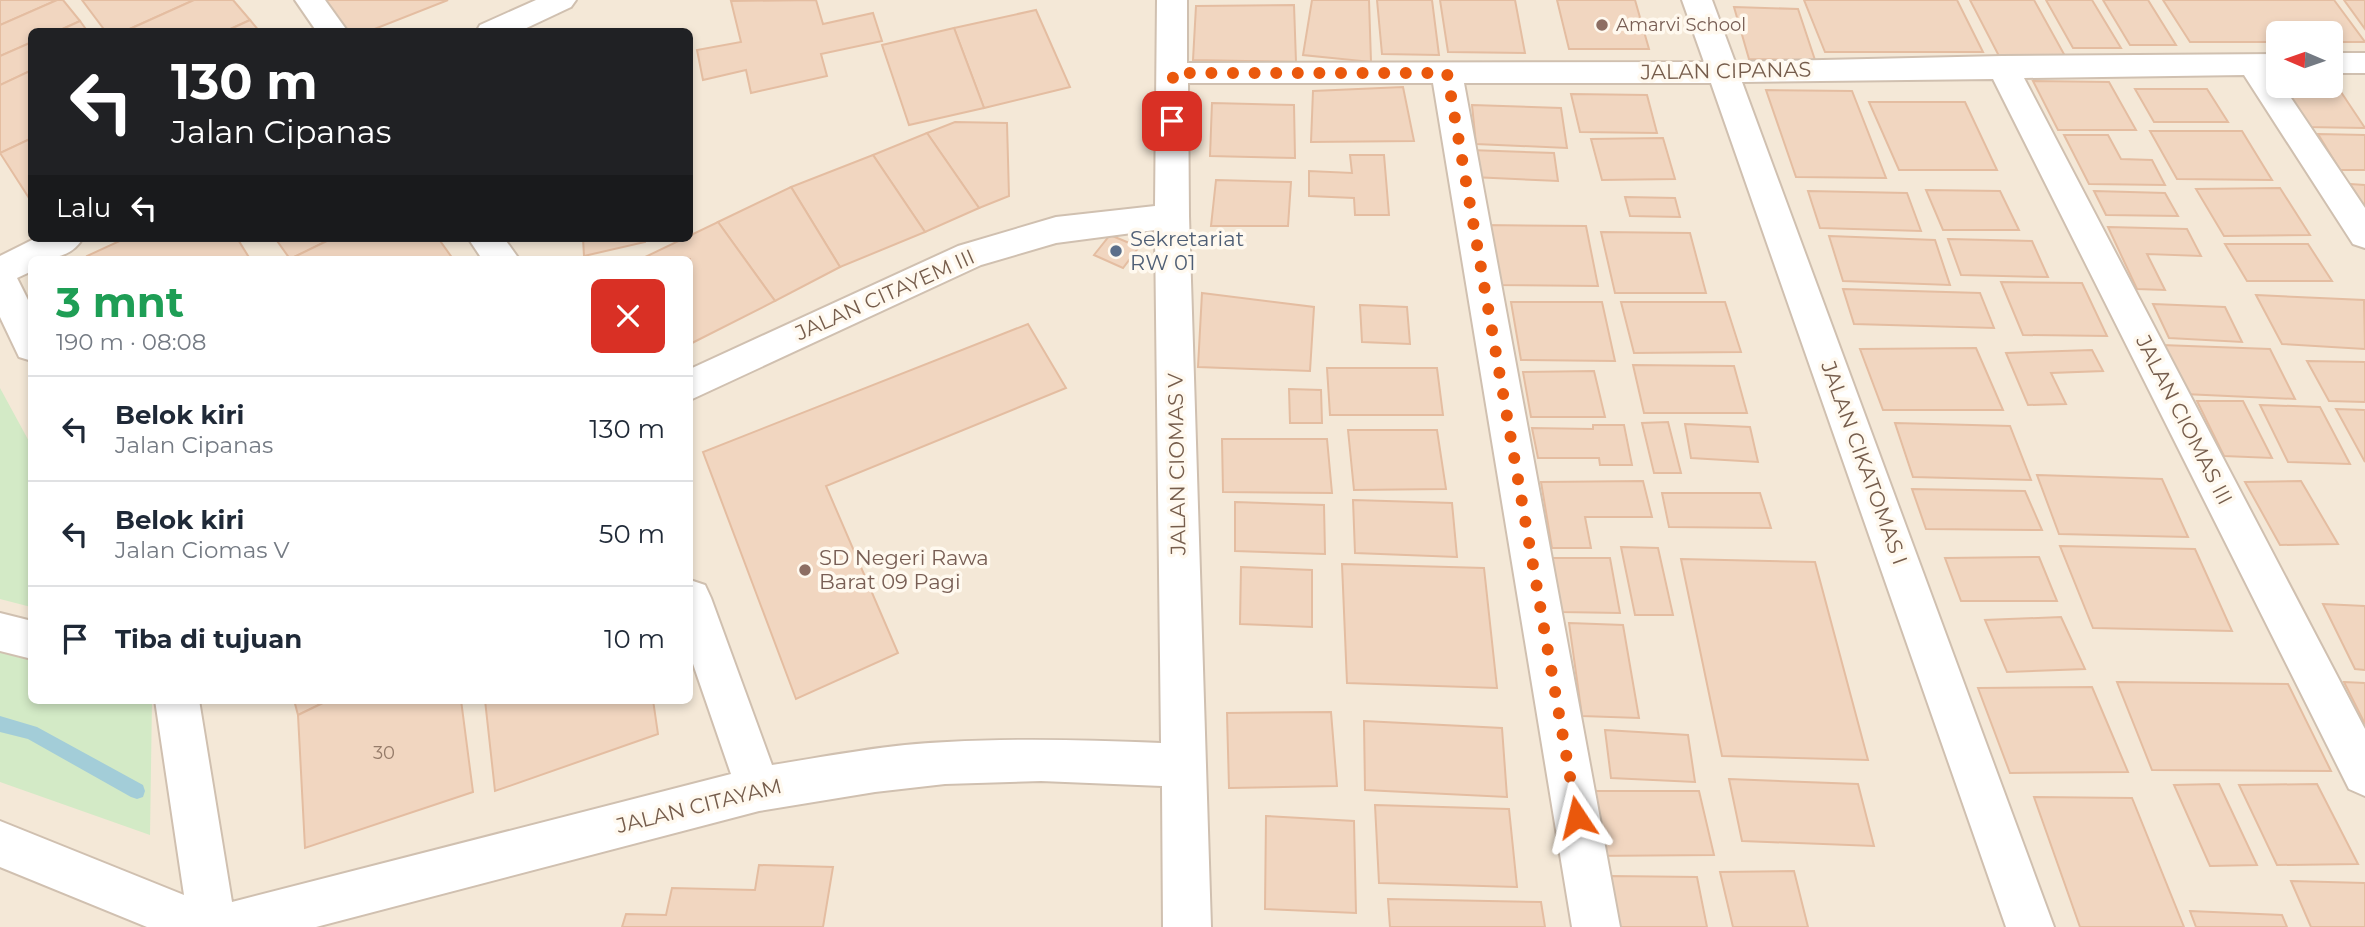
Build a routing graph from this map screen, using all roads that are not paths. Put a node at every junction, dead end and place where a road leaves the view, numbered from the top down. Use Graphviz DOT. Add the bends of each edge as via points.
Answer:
graph roads {
  1 [pos="310,0"];
  2 [pos="561,0"];
  3 [pos="1172,0"];
  4 [pos="1697,0"];
  5 [pos="330,28"];
  6 [pos="500,28"];
  7 [pos="2343,63"];
  8 [pos="2365,63"];
  9 [pos="2266,64"];
  10 [pos="2002,66"];
  11 [pos="1724,71"];
  12 [pos="1173,73"];
  13 [pos="1447,73"];
  14 [pos="2286,98"];
  15 [pos="1172,216"];
  16 [pos="2365,235"];
  17 [pos="58,242"];
  18 [pos="488,242"];
  19 [pos="30,256"];
  20 [pos="500,256"];
  21 [pos="28,257"];
  22 [pos="0,271"];
  23 [pos="0,279"];
  24 [pos="19,342"];
  25 [pos="693,384"];
  26 [pos="693,606"];
  27 [pos="0,632"];
  28 [pos="28,639"];
  29 [pos="178,704"];
  30 [pos="1182,765"];
  31 [pos="2365,774"];
  32 [pos="758,789"];
  33 [pos="0,844"];
  34 [pos="205,927"];
  35 [pos="213,927"];
  36 [pos="226,927"];
  37 [pos="1187,927"];
  38 [pos="1596,927"];
  39 [pos="2029,927"];
  1 -- 5 [label="street"];
  2 -- 6 [label="street"];
  3 -- 12 [label="street, JALAN CIOMAS V"];
  4 -- 11 [label="street, JALAN CIKATOMAS I"];
  7 -- 8 [label="street"];
  9 -- 10 [label="street, JALAN CIPANAS"];
  10 -- 11 [label="street, JALAN CIPANAS"];
  10 -- 31 [label="street, JALAN CIOMAS III"];
  11 -- 13 [label="street, JALAN CIPANAS"];
  11 -- 39 [label="street, JALAN CIKATOMAS I"];
  12 -- 13 [label="street, JALAN CIPANAS"];
  12 -- 15 [label="street, JALAN CIOMAS V"];
  13 -- 38 [label="street"];
  14 -- 16 [label="street"];
  15 -- 25 [label="street, JALAN CITAYEM III" via="1056,230 970,255"];
  15 -- 30 [label="street, JALAN CIOMAS V"];
  17 -- 19 [label="street"];
  18 -- 20 [label="street"];
  21 -- 22 [label="street"];
  23 -- 24 [label="street"];
  26 -- 32 [label="street"];
  27 -- 28 [label="street"];
  29 -- 35 [label="street"];
  30 -- 32 [label="street, JALAN CITAYAM" via="1041,760 945,763"];
  30 -- 37 [label="street, JALAN CIOMAS V"];
  32 -- 36 [label="street, JALAN CITAYAM"];
  33 -- 34 [label="street"];
}
